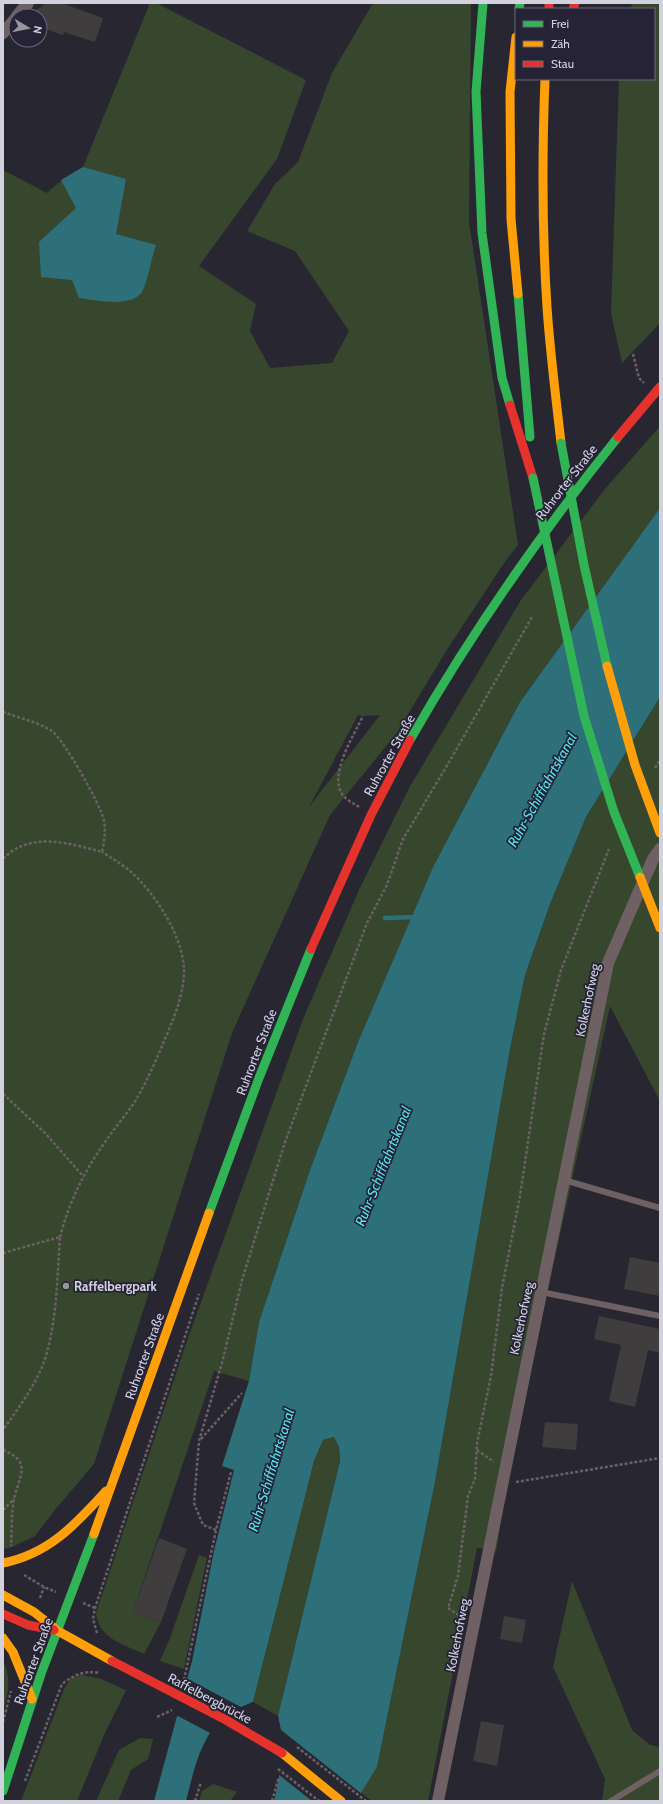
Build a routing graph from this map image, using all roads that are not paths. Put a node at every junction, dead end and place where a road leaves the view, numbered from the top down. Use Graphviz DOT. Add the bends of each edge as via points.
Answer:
graph roads {
  1 [pos="483,3"];
  2 [pos="515,46"];
  3 [pos="545,80"];
  4 [pos="657,391"];
  5 [pos="533,478"];
  6 [pos="660,833"];
  7 [pos="660,849"];
  8 [pos="660,928"];
  9 [pos="564,1180"];
  10 [pos="660,1208"];
  11 [pos="541,1292"];
  12 [pos="660,1316"];
  13 [pos="113,1483"];
  14 [pos="8,1562"];
  15 [pos="3,1595"];
  16 [pos="3,1614"];
  17 [pos="58,1631"];
  18 [pos="3,1638"];
  19 [pos="32,1699"];
  20 [pos="660,1771"];
  21 [pos="3,1790"];
  22 [pos="341,1801"];
  23 [pos="438,1801"];
  24 [pos="611,1801"];
  1 -- 5 [label="main road" via="476,92 482,233 502,378"];
  2 -- 5 [label="main road" via="510,92 511,219"];
  3 -- 6 [label="main road, bridge" via="545,276 561,443 574,524 593,611 635,766"];
  4 -- 13 [label="main road, Ruhrorter Straße" via="566,500 516,571 460,655 372,813 305,959 272,1044"];
  5 -- 8 [label="main road, bridge" via="584,716 614,812"];
  7 -- 9 [label="street, Kolkerhofweg" via="653,859 608,963"];
  9 -- 10 [label="lane"];
  9 -- 11 [label="street, Kolkerhofweg"];
  11 -- 12 [label="lane"];
  11 -- 23 [label="street, Kolkerhofweg"];
  13 -- 14 [label="main road" via="56,1541"];
  13 -- 17 [label="main road, Ruhrorter Straße"];
  15 -- 17 [label="main road" via="34,1612"];
  16 -- 17 [label="main road" via="28,1625"];
  17 -- 19 [label="main road, Ruhrorter Straße"];
  17 -- 22 [label="main road, Raffelbergbrücke, bridge" via="226,1720 282,1753"];
  18 -- 19 [label="main road" via="13,1652"];
  19 -- 21 [label="main road, Ruhrorter Straße"];
  20 -- 24 [label="lane"];
}
